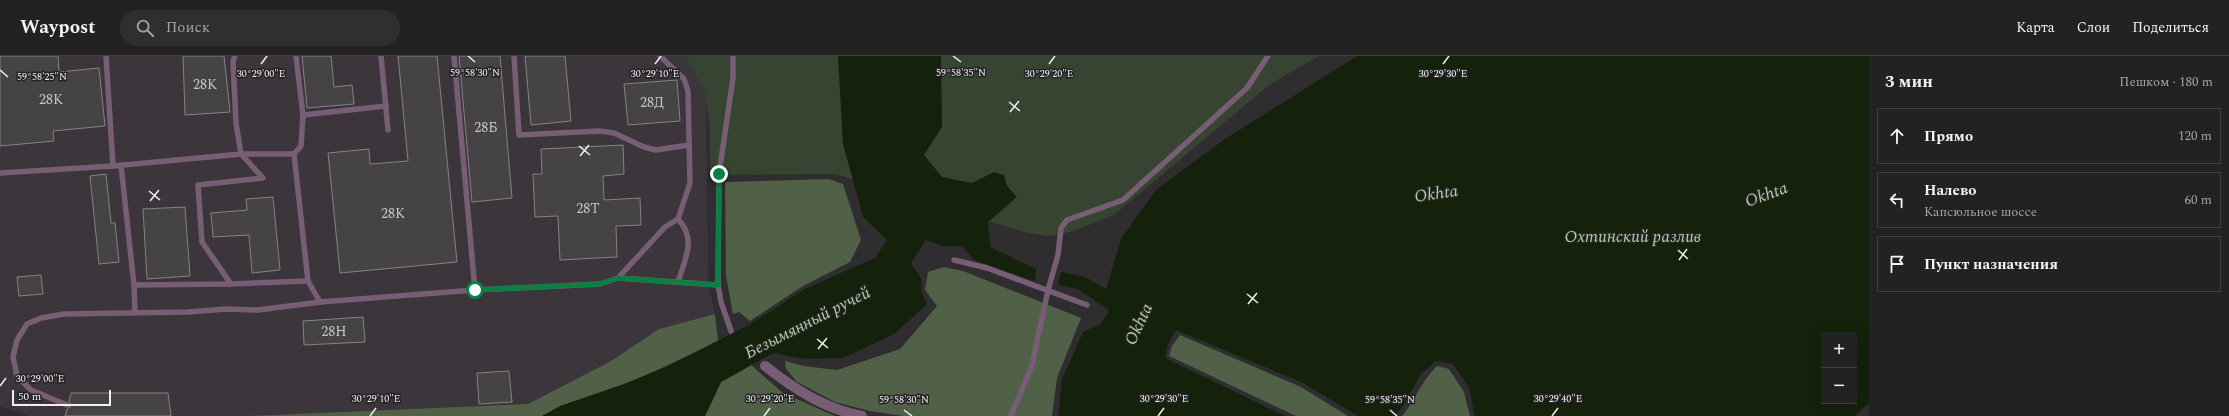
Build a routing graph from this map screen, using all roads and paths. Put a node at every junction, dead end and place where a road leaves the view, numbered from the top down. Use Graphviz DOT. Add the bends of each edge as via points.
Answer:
graph roads {
  1 [pos="106,56"];
  2 [pos="235,56"];
  3 [pos="296,56"];
  4 [pos="381,56"];
  5 [pos="454,56"];
  6 [pos="514,56"];
  7 [pos="660,56"];
  8 [pos="734,56"];
  9 [pos="1268,56"];
  10 [pos="386,106"];
  11 [pos="303,115"];
  12 [pos="388,130"];
  13 [pos="689,146"];
  14 [pos="240,154"];
  15 [pos="294,154"];
  16 [pos="121,165"];
  17 [pos="113,166"];
  18 [pos="0,173"];
  19 [pos="678,219"];
  20 [pos="954,260"];
  21 [pos="618,278"];
  22 [pos="308,281"];
  23 [pos="678,282"];
  24 [pos="231,284"];
  25 [pos="134,285"];
  26 [pos="718,285"];
  27 [pos="475,290"];
  28 [pos="1048,290"];
  29 [pos="320,302"];
  30 [pos="1087,305"];
  31 [pos="135,312"];
  32 [pos="731,331"];
  33 [pos="765,366"];
  34 [pos="67,405"];
  35 [pos="862,416"];
  36 [pos="1011,416"];
  1 -- 17 [label="lane"];
  2 -- 14 [label="lane" via="233,62 236,123"];
  3 -- 11 [label="lane"];
  4 -- 10 [label="lane"];
  5 -- 27 [label="lane"];
  6 -- 13 [label="lane" via="519,135 599,131 614,133 656,150"];
  7 -- 13 [label="lane" via="684,79 688,91"];
  8 -- 26 [label="lane" via="719,174"];
  9 -- 28 [label="lane" via="1247,88 1123,200 1067,220 1061,228 1058,256"];
  10 -- 11 [label="lane"];
  10 -- 12 [label="lane"];
  11 -- 15 [label="lane" via="301,146"];
  13 -- 19 [label="lane" via="690,183"];
  14 -- 15 [label="lane"];
  14 -- 16 [label="lane"];
  14 -- 24 [label="lane" via="262,178 198,185 202,242"];
  15 -- 22 [label="lane"];
  16 -- 17 [label="lane"];
  16 -- 25 [label="lane"];
  17 -- 18 [label="lane"];
  19 -- 21 [label="lane" via="665,227"];
  19 -- 23 [label="lane" via="686,228 689,238"];
  20 -- 28 [label="lane" via="987,268"];
  21 -- 23 [label="lane"];
  21 -- 27 [label="lane" via="600,284"];
  22 -- 24 [label="lane"];
  22 -- 29 [label="lane"];
  23 -- 26 [label="lane"];
  24 -- 25 [label="lane"];
  25 -- 31 [label="lane"];
  26 -- 32 [label="lane"];
  27 -- 29 [label="lane"];
  28 -- 30 [label="lane"];
  28 -- 36 [label="lane" via="1032,365"];
  29 -- 31 [label="lane" via="258,310"];
  31 -- 34 [label="lane" via="64,314 41,318 27,324 17,340 13,357 17,376 31,390"];
  33 -- 35 [label="street" via="790,386 826,406"];
}
